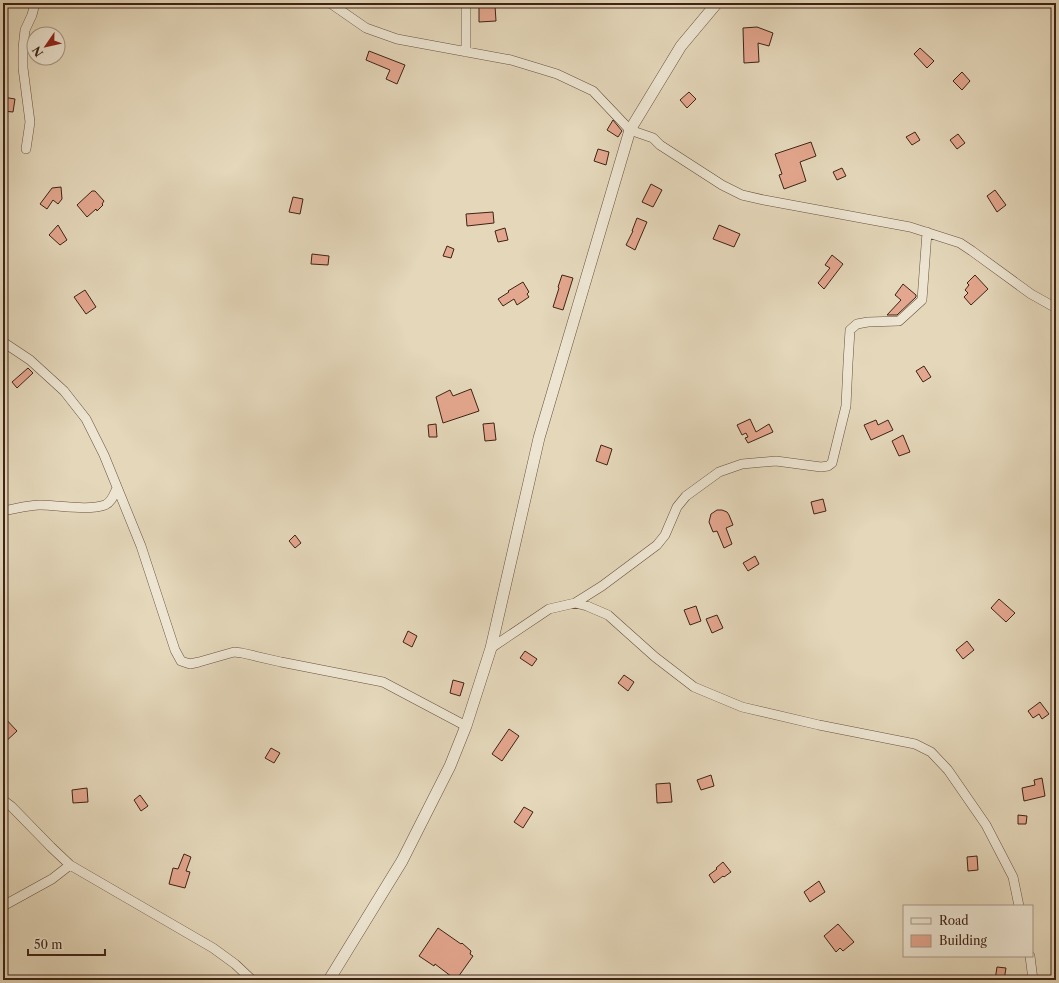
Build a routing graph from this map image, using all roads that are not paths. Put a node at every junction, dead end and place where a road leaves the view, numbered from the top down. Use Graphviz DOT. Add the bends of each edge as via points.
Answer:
graph roads {
  1 [pos="35,3"];
  2 [pos="330,3"];
  3 [pos="466,3"];
  4 [pos="717,3"];
  5 [pos="466,52"];
  6 [pos="630,130"];
  7 [pos="26,149"];
  8 [pos="927,232"];
  9 [pos="1056,308"];
  10 [pos="3,342"];
  11 [pos="117,488"];
  12 [pos="3,511"];
  13 [pos="575,603"];
  14 [pos="491,648"];
  15 [pos="466,726"];
  16 [pos="3,800"];
  17 [pos="70,865"];
  18 [pos="1019,905"];
  19 [pos="3,906"];
  20 [pos="1030,957"];
  21 [pos="252,980"];
  22 [pos="329,980"];
  23 [pos="1033,980"];
  1 -- 7 [label="street" via="25,30 23,48 30,122"];
  2 -- 5 [label="street" via="366,28 398,39"];
  3 -- 5 [label="street"];
  4 -- 6 [label="street" via="681,46"];
  5 -- 6 [label="street" via="511,60 557,74 593,91"];
  6 -- 8 [label="street" via="653,138 722,185 742,194"];
  6 -- 14 [label="street" via="539,438"];
  8 -- 9 [label="street" via="972,251 1031,294"];
  8 -- 13 [label="street" via="922,300 899,321 857,324 850,330 846,406 832,463 821,467 776,461 742,464 719,472 686,496 677,507 666,535 657,545"];
  10 -- 11 [label="street" via="30,360 64,391 86,419"];
  11 -- 12 [label="street" via="109,503 93,508 38,505"];
  11 -- 15 [label="street" via="141,546 175,650 181,661 190,664 234,652 383,682"];
  13 -- 14 [label="street" via="550,609"];
  13 -- 18 [label="street" via="608,615 655,658 694,687 742,707 915,744 931,752 948,770 986,825 1013,877"];
  14 -- 15 [label="street"];
  15 -- 22 [label="street" via="450,766 402,861"];
  16 -- 17 [label="street"];
  17 -- 19 [label="street" via="52,879"];
  17 -- 21 [label="street" via="213,948"];
  20 -- 23 [label="street"];
}
